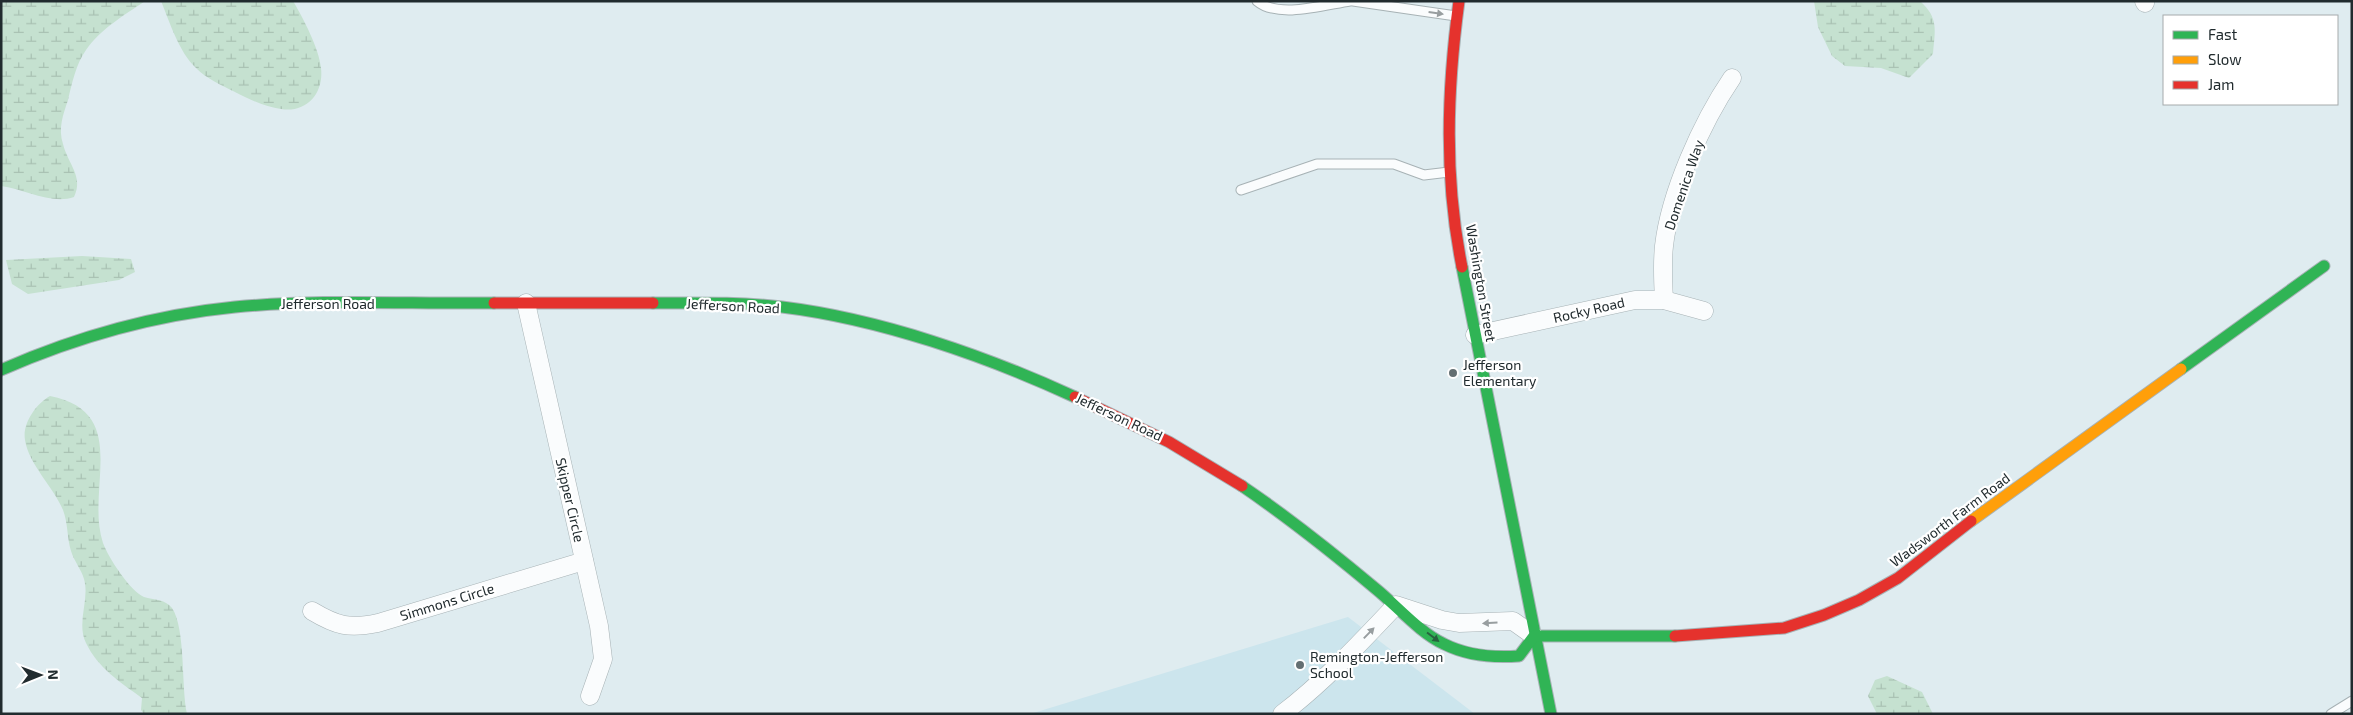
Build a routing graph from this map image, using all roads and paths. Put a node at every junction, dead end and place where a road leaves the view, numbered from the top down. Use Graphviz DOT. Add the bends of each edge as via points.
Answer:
graph roads {
  1 [pos="1257,1"];
  2 [pos="1352,1"];
  3 [pos="1458,1"];
  4 [pos="1456,16"];
  5 [pos="1732,78"];
  6 [pos="1450,172"];
  7 [pos="1241,190"];
  8 [pos="2324,266"];
  9 [pos="1664,300"];
  10 [pos="526,303"];
  11 [pos="1704,311"];
  12 [pos="1475,335"];
  13 [pos="1,370"];
  14 [pos="584,561"];
  15 [pos="1396,605"];
  16 [pos="312,611"];
  17 [pos="1534,636"];
  18 [pos="590,696"];
  19 [pos="2351,702"];
  20 [pos="1282,714"];
  21 [pos="1551,714"];
  22 [pos="2332,714"];
  1 -- 2 [label="lane" via="1264,7 1284,10"];
  2 -- 4 [label="lane, one-way"];
  3 -- 4 [label="street, Washington Street"];
  4 -- 6 [label="street, Washington Street" via="1448,101"];
  5 -- 9 [label="street, Domenica Way" via="1694,148 1677,196 1664,246"];
  6 -- 7 [label="lane" via="1424,175 1394,164 1317,164"];
  6 -- 12 [label="street, Washington Street" via="1460,261"];
  8 -- 17 [label="street, Wadsworth Farm Road" via="1967,524 1898,578 1859,600 1784,628 1694,636"];
  9 -- 11 [label="street, Rocky Road"];
  9 -- 12 [label="street, Rocky Road" via="1635,300"];
  10 -- 13 [label="street, Jefferson Road" via="272,305 198,311 96,334 41,352"];
  10 -- 14 [label="street, Skipper Circle"];
  10 -- 15 [label="street, Jefferson Road" via="739,304 797,310 870,325 956,350 1057,388 1166,439 1228,476 1309,535"];
  12 -- 17 [label="street, Washington Street"];
  14 -- 16 [label="street, Simmons Circle" via="364,626 341,626"];
  14 -- 18 [label="street, Skipper Circle" via="603,659"];
  17 -- 15 [label="street, Jefferson Road, one-way" via="1513,621 1459,623"];
  15 -- 17 [label="street, Jefferson Road, one-way" via="1434,639 1485,657 1519,656"];
  20 -- 15 [label="street, one-way" via="1339,664"];
  17 -- 21 [label="street, Washington Street"];
  19 -- 22 [label="lane"];
}
